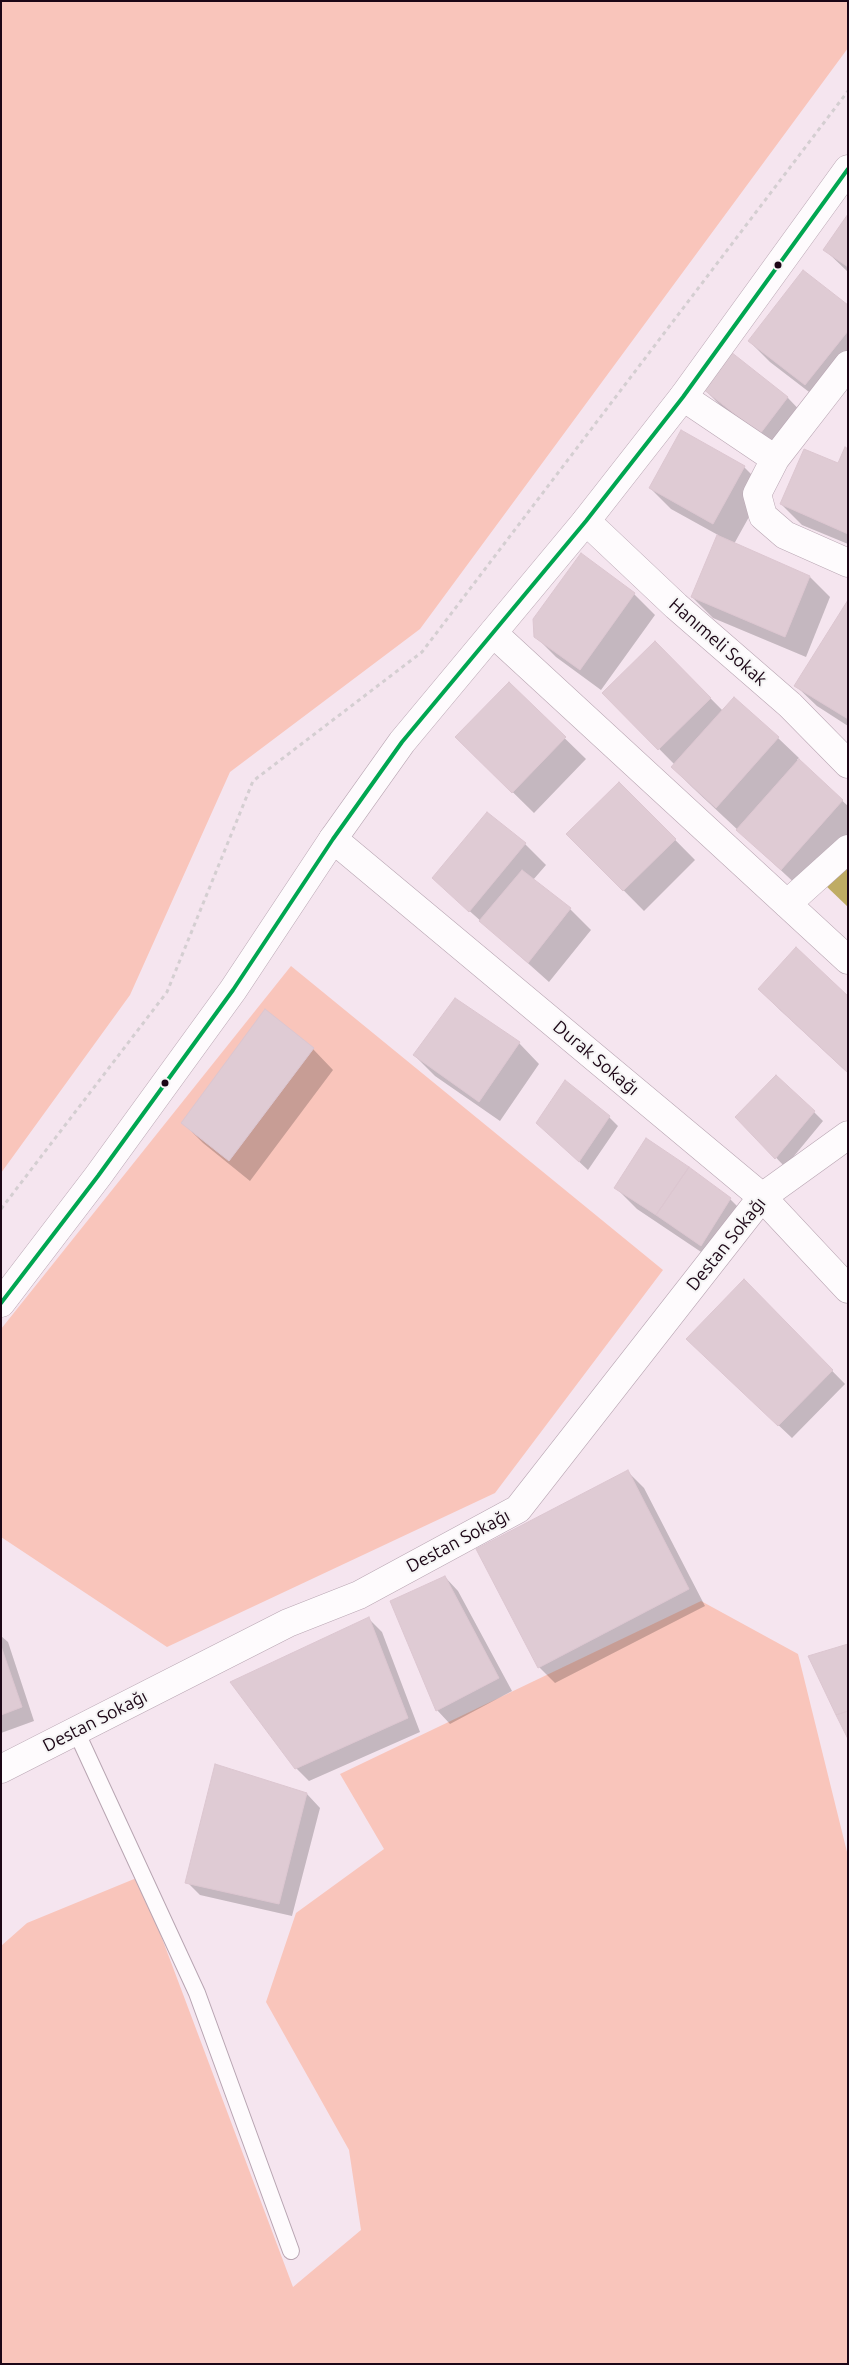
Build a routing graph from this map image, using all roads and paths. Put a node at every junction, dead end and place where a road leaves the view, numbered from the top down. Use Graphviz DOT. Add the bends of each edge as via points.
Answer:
graph roads {
  1 [pos="848,92"];
  2 [pos="848,169"];
  3 [pos="848,365"];
  4 [pos="683,396"];
  5 [pos="775,459"];
  6 [pos="586,521"];
  7 [pos="848,563"];
  8 [pos="493,633"];
  9 [pos="848,764"];
  10 [pos="333,839"];
  11 [pos="848,849"];
  12 [pos="787,904"];
  13 [pos="848,960"];
  14 [pos="848,1135"];
  15 [pos="762,1197"];
  16 [pos="1,1209"];
  17 [pos="848,1289"];
  18 [pos="1,1303"];
  19 [pos="76,1731"];
  20 [pos="1,1769"];
  21 [pos="291,2251"];
  1 -- 16 [label="path" via="422,652 253,781 167,992"];
  2 -- 4 [label="street"];
  3 -- 5 [label="street"];
  4 -- 5 [label="street"];
  4 -- 6 [label="street"];
  5 -- 7 [label="street" via="757,494 763,516 785,535"];
  6 -- 8 [label="street"];
  6 -- 9 [label="street, Hanımeli Sokak" via="676,606 790,705"];
  8 -- 10 [label="street" via="402,742"];
  8 -- 12 [label="street"];
  10 -- 15 [label="street, Durak Sokağı"];
  10 -- 18 [label="street" via="232,990 98,1176"];
  11 -- 12 [label="street"];
  12 -- 13 [label="street"];
  14 -- 15 [label="street, Destan Sokağı"];
  15 -- 17 [label="street, Durak Sokağı"];
  15 -- 19 [label="street, Destan Sokağı" via="518,1509 359,1595 288,1624"];
  19 -- 20 [label="street, Destan Sokağı"];
  19 -- 21 [label="lane" via="197,1993"];
}
